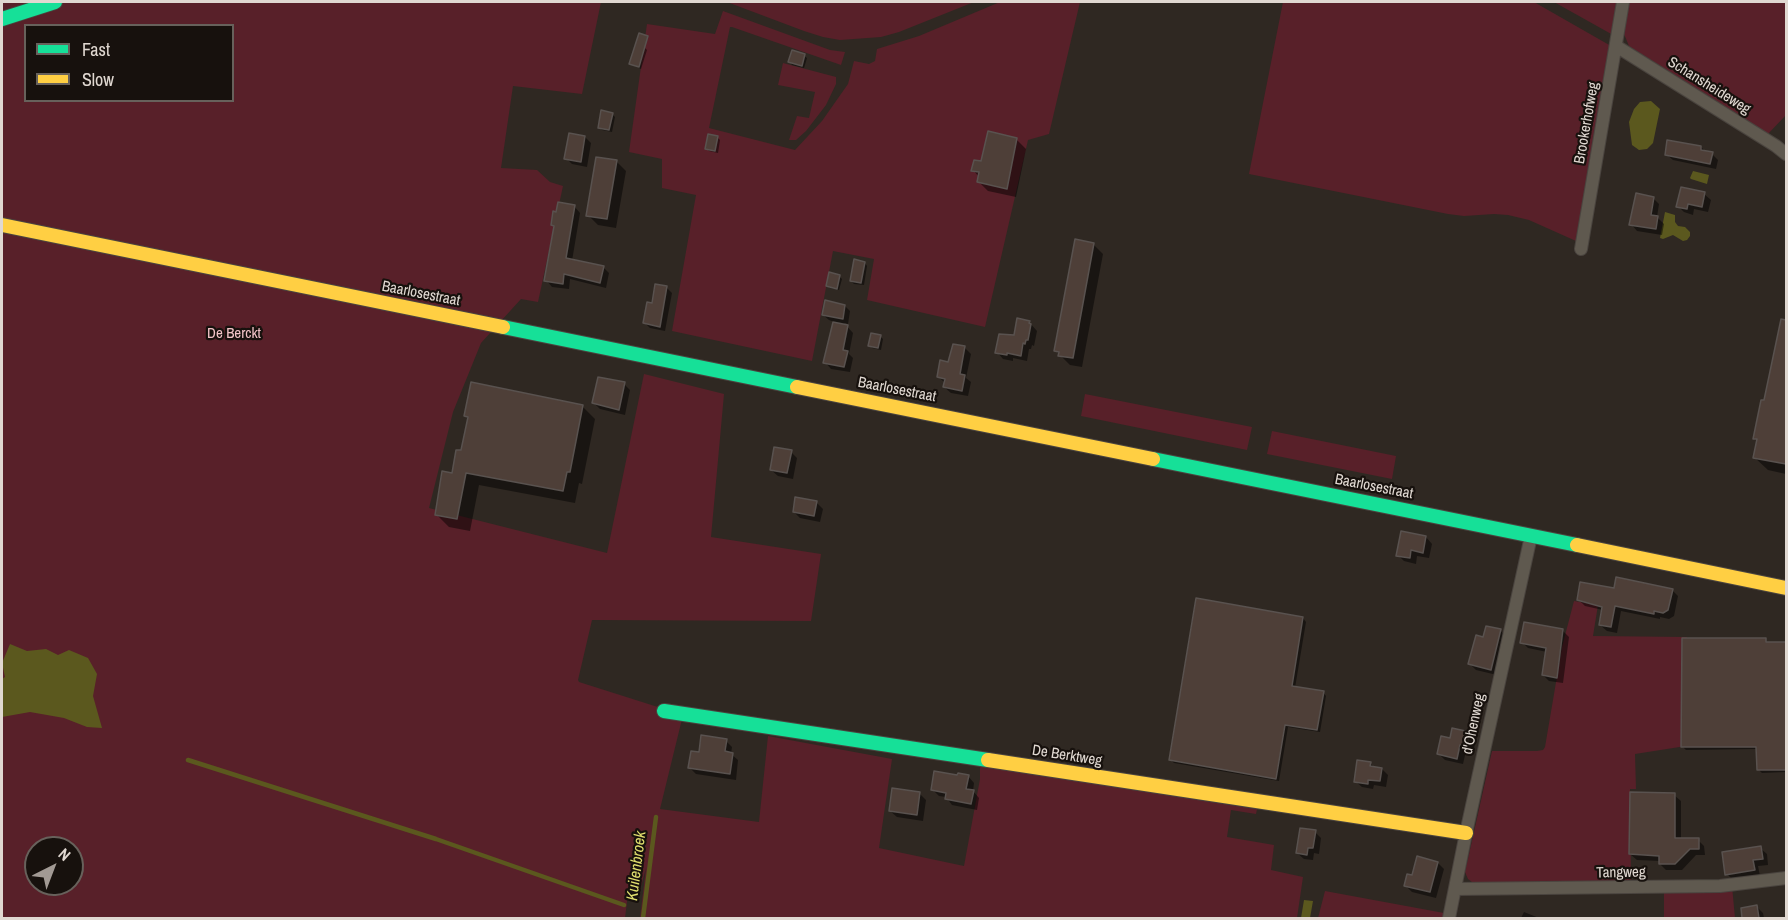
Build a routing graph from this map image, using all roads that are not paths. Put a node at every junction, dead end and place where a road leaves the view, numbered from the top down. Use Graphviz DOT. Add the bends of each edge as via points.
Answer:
graph roads {
  1 [pos="55,2"];
  2 [pos="1623,2"];
  3 [pos="5,18"];
  4 [pos="1616,46"];
  5 [pos="1786,154"];
  6 [pos="2,225"];
  7 [pos="1581,249"];
  8 [pos="1531,536"];
  9 [pos="1786,588"];
  10 [pos="664,711"];
  11 [pos="1466,833"];
  12 [pos="1786,878"];
  13 [pos="1455,889"];
  14 [pos="1449,918"];
  1 -- 3 [label="street"];
  2 -- 4 [label="street, Brookerhofweg"];
  4 -- 5 [label="street, Schansheideweg"];
  4 -- 7 [label="street, Brookerhofweg"];
  6 -- 8 [label="street, Baarlosestraat"];
  8 -- 9 [label="street, Baarlosestraat"];
  8 -- 11 [label="street, d'Ohenweg"];
  10 -- 11 [label="street, De Berktweg"];
  11 -- 13 [label="street, d'Ohenweg"];
  12 -- 13 [label="street, Tangweg" via="1720,886"];
  13 -- 14 [label="street, d'Ohenweg"];
}
